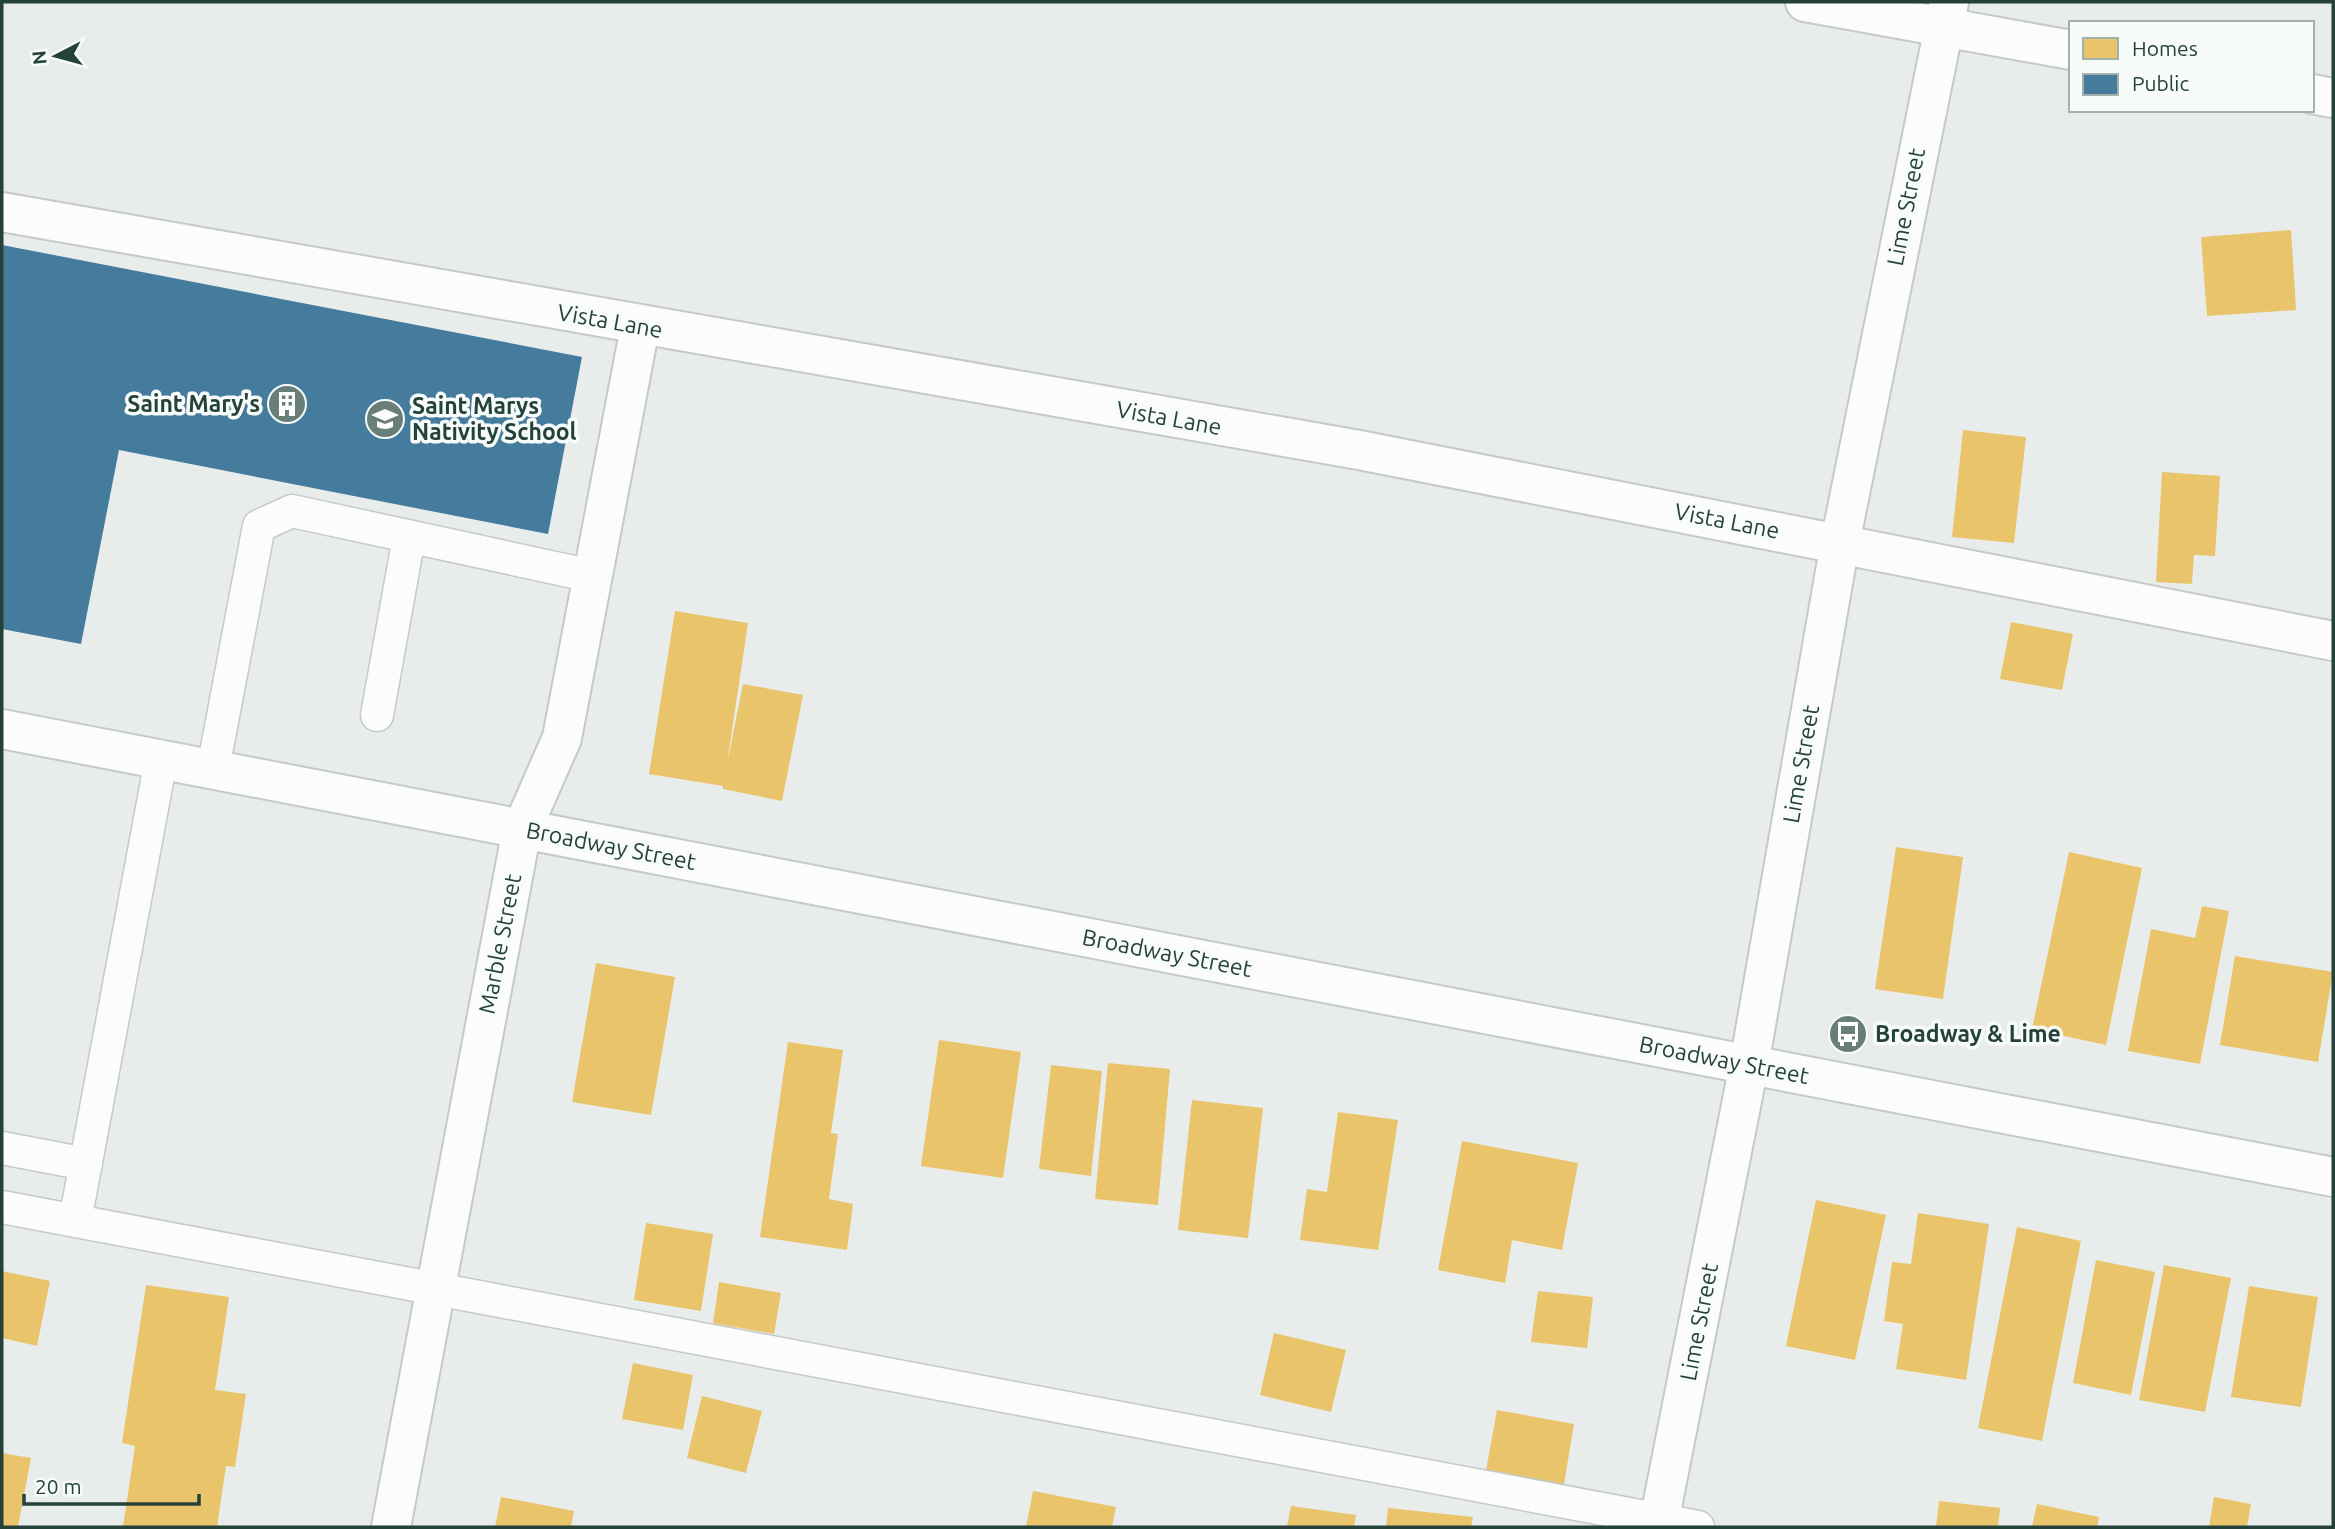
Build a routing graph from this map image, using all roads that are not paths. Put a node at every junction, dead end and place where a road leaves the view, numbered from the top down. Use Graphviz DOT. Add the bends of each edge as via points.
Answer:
graph roads {
  1 [pos="1805,2"];
  2 [pos="1945,14"];
  3 [pos="2069,49"];
  4 [pos="2314,94"];
  5 [pos="2333,98"];
  6 [pos="2,212"];
  7 [pos="640,327"];
  8 [pos="409,537"];
  9 [pos="1840,543"];
  10 [pos="592,576"];
  11 [pos="2333,641"];
  12 [pos="377,715"];
  13 [pos="2,729"];
  14 [pos="161,760"];
  15 [pos="213,769"];
  16 [pos="522,830"];
  17 [pos="1748,1065"];
  18 [pos="2,1148"];
  19 [pos="86,1164"];
  20 [pos="2333,1177"];
  21 [pos="2,1207"];
  22 [pos="75,1221"];
  23 [pos="435,1288"];
  24 [pos="1659,1524"];
  25 [pos="391,1527"];
  26 [pos="1698,1527"];
  1 -- 2 [label="street"];
  2 -- 3 [label="street"];
  2 -- 9 [label="street, Lime Street"];
  4 -- 5 [label="street"];
  6 -- 7 [label="street, Vista Lane"];
  7 -- 9 [label="street, Vista Lane" via="1359,450"];
  7 -- 10 [label="street, Marble Street"];
  8 -- 10 [label="lane"];
  8 -- 12 [label="lane"];
  8 -- 15 [label="lane" via="292,512 259,526"];
  9 -- 11 [label="street, Vista Lane"];
  9 -- 17 [label="street, Lime Street"];
  10 -- 16 [label="street, Marble Street" via="562,738"];
  13 -- 14 [label="street, Broadway Street"];
  14 -- 15 [label="street, Broadway Street"];
  14 -- 19 [label="lane"];
  15 -- 16 [label="street, Broadway Street"];
  16 -- 17 [label="street, Broadway Street"];
  16 -- 23 [label="street, Marble Street"];
  17 -- 20 [label="street, Broadway Street"];
  17 -- 24 [label="street, Lime Street"];
  18 -- 19 [label="lane"];
  19 -- 22 [label="lane"];
  21 -- 22 [label="lane"];
  22 -- 23 [label="lane"];
  23 -- 24 [label="lane"];
  23 -- 25 [label="street, Marble Street"];
  24 -- 26 [label="lane"];
}
